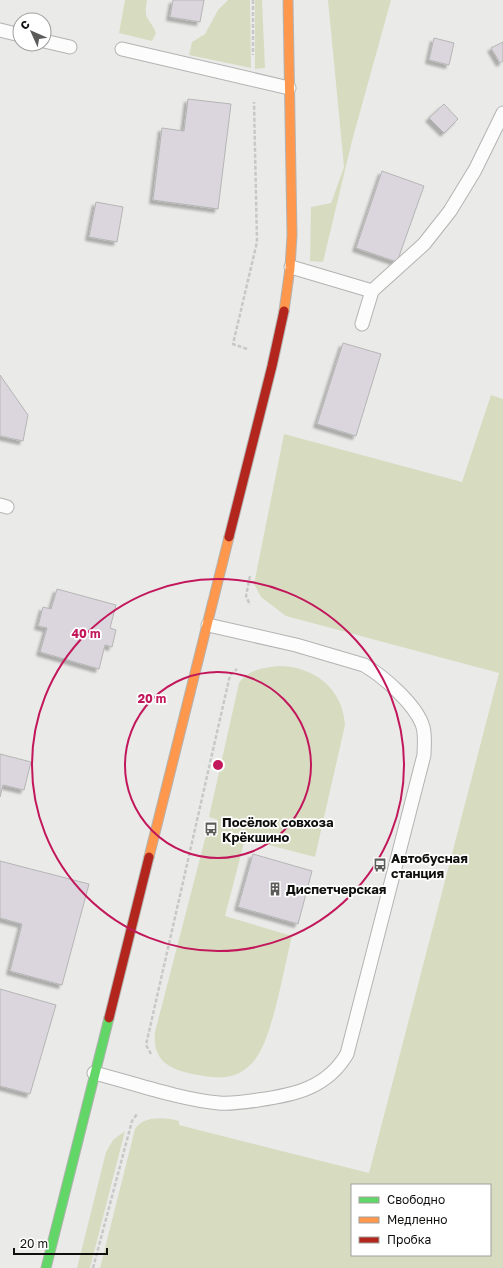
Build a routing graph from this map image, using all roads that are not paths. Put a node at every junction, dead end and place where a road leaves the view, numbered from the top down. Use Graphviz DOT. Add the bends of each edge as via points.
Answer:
graph roads {
  1 [pos="288,0"];
  2 [pos="0,30"];
  3 [pos="12,33"];
  4 [pos="52,43"];
  5 [pos="70,47"];
  6 [pos="122,49"];
  7 [pos="289,88"];
  8 [pos="503,113"];
  9 [pos="291,267"];
  10 [pos="372,291"];
  11 [pos="362,324"];
  12 [pos="208,625"];
  13 [pos="94,1073"];
  14 [pos="46,1268"];
  1 -- 7 [label="street"];
  2 -- 3 [label="lane"];
  4 -- 5 [label="lane"];
  6 -- 7 [label="lane"];
  7 -- 9 [label="street"];
  8 -- 10 [label="lane" via="475,170 450,212 424,244"];
  9 -- 10 [label="lane"];
  9 -- 12 [label="street" via="272,366"];
  10 -- 11 [label="lane"];
  12 -- 13 [label="street"];
  12 -- 13 [label="lane" via="296,644 373,670 399,693 422,725 424,755 347,1054 327,1078 298,1094 235,1103 185,1096"];
  13 -- 14 [label="street"];
}
